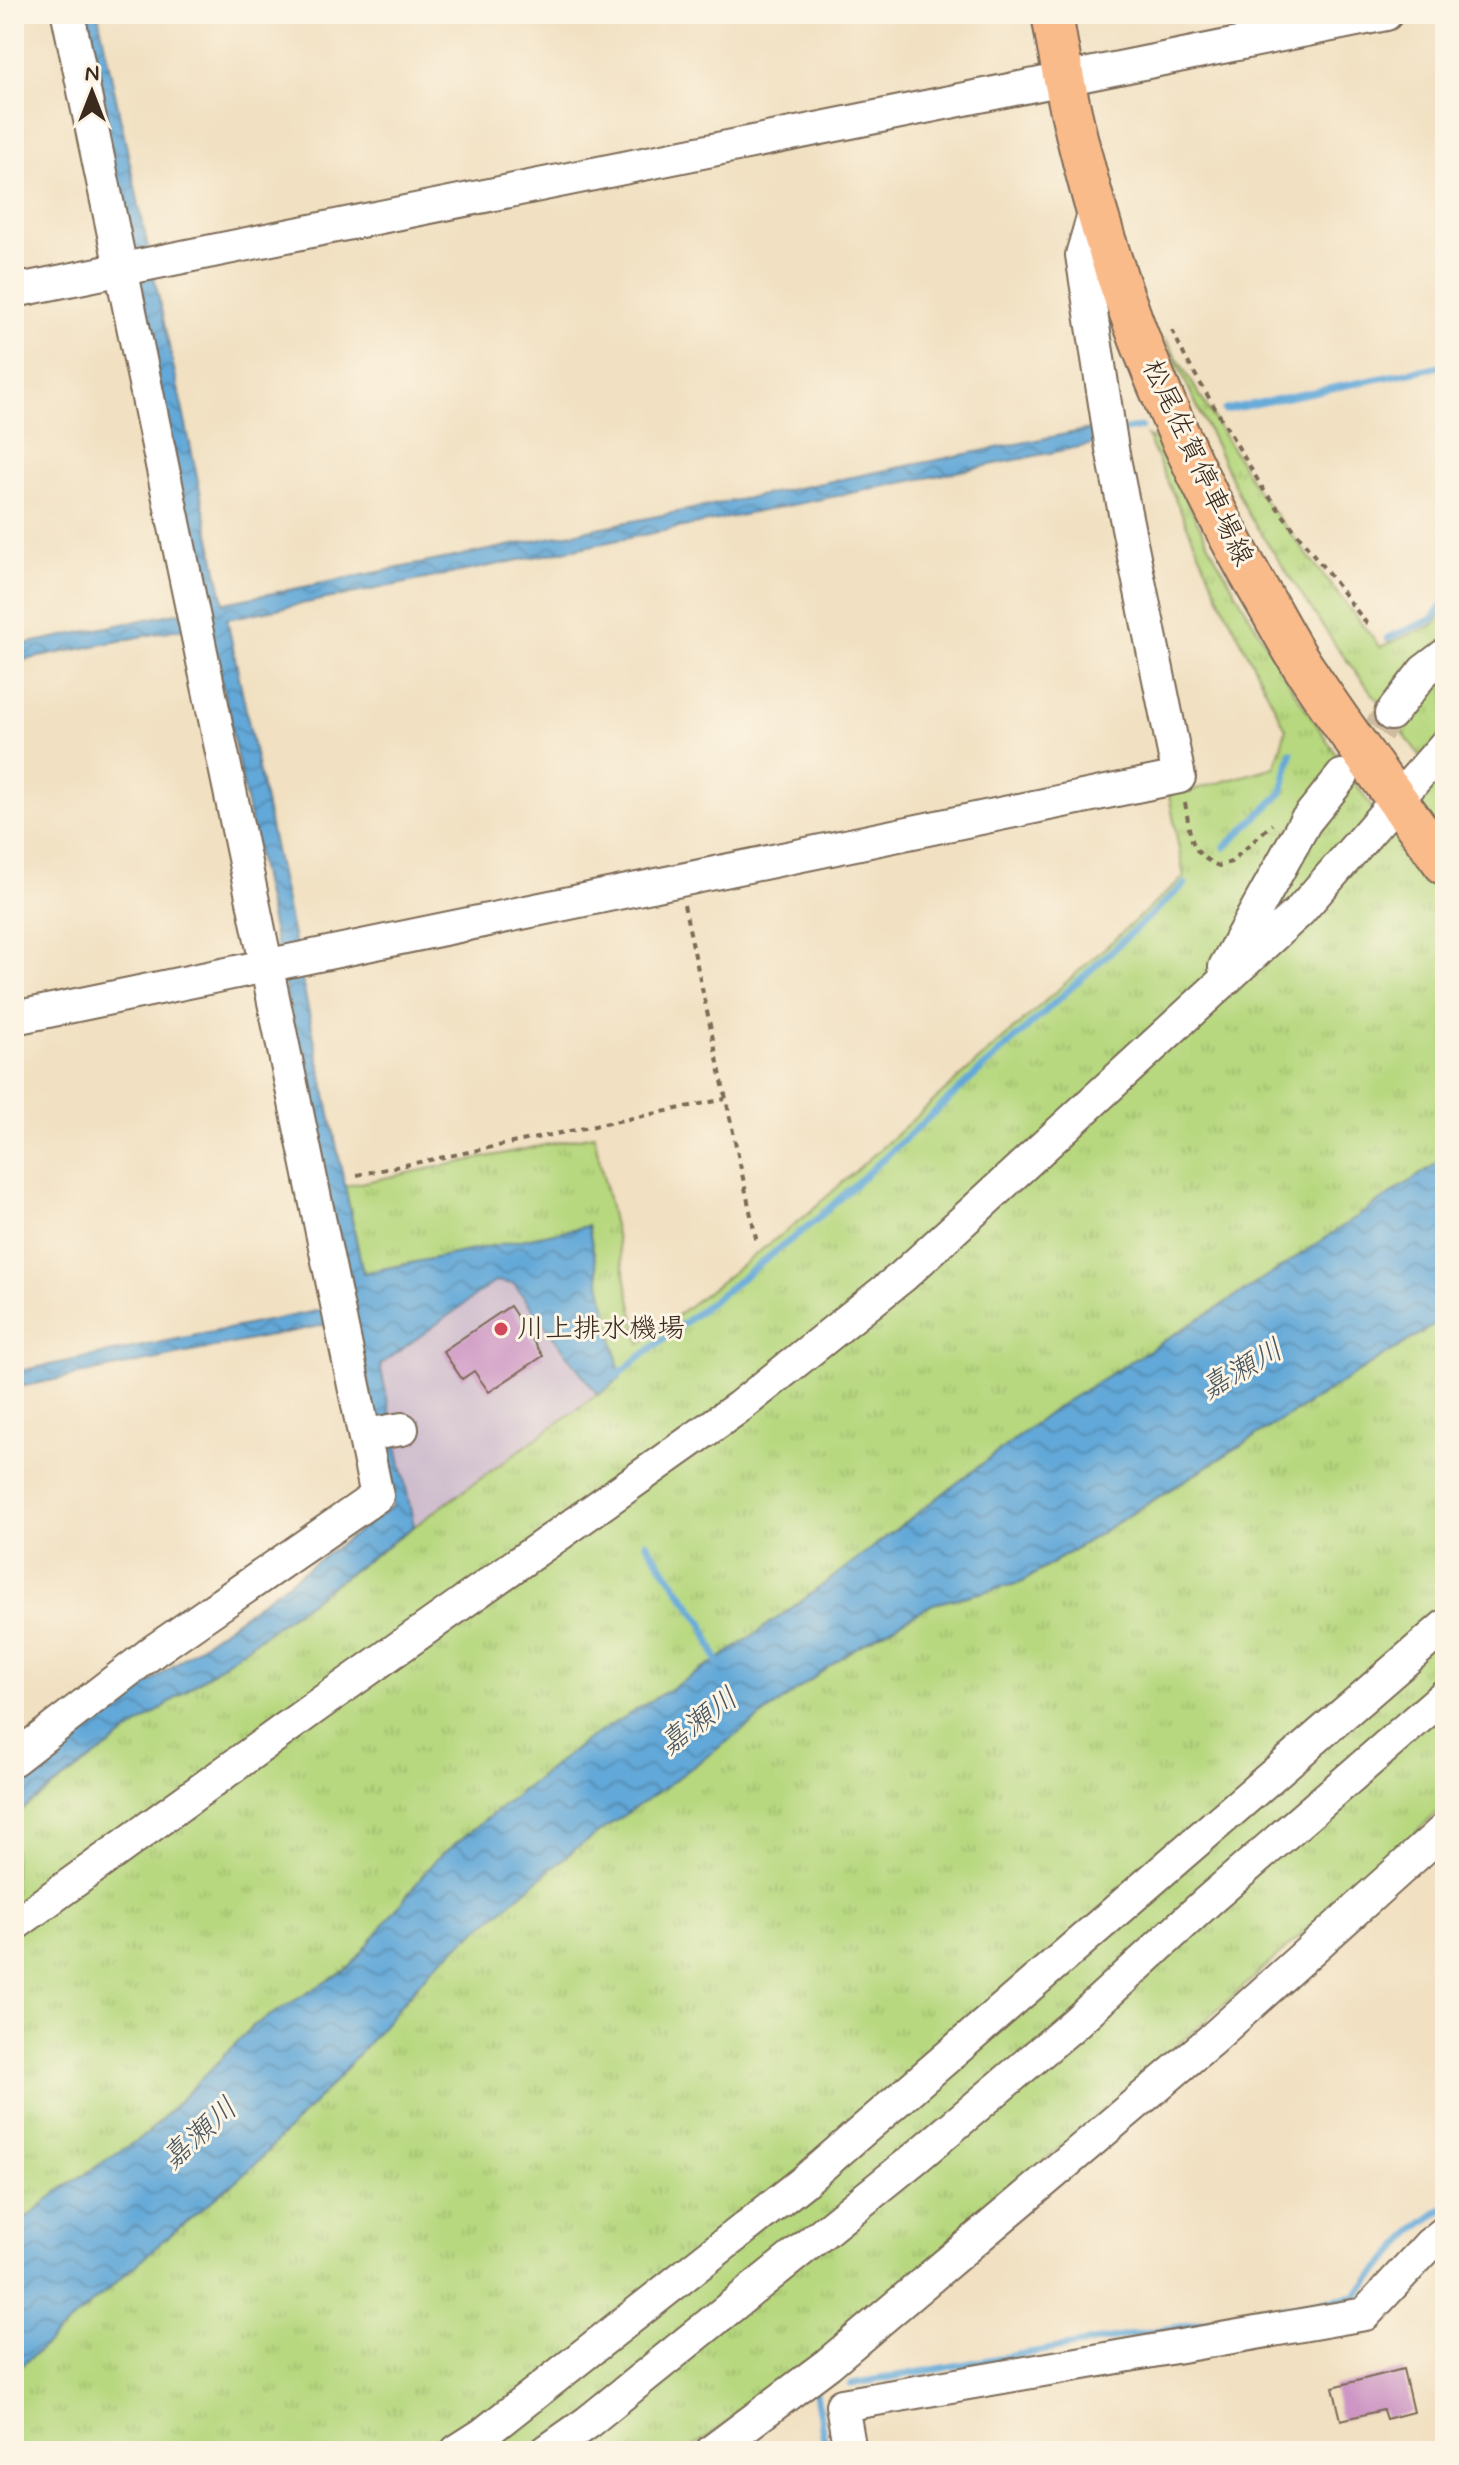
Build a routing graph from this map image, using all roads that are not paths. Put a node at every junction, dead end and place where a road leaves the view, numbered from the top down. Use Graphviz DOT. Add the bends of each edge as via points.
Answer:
graph roads {
  1 [pos="68,14"];
  2 [pos="1052,14"];
  3 [pos="1386,14"];
  4 [pos="1063,80"];
  5 [pos="1096,207"];
  6 [pos="121,269"];
  7 [pos="14,291"];
  8 [pos="1445,655"];
  9 [pos="1391,714"];
  10 [pos="1445,745"];
  11 [pos="1342,776"];
  12 [pos="1398,800"];
  13 [pos="1445,865"];
  14 [pos="266,967"];
  15 [pos="1215,987"];
  16 [pos="14,1018"];
  17 [pos="402,1429"];
  18 [pos="365,1435"];
  19 [pos="1445,1626"];
  20 [pos="1445,1695"];
  21 [pos="14,1759"];
  22 [pos="1445,1829"];
  23 [pos="14,1925"];
  24 [pos="1445,2232"];
  25 [pos="828,2364"];
  26 [pos="842,2405"];
  27 [pos="457,2451"];
  28 [pos="547,2451"];
  29 [pos="712,2451"];
  30 [pos="850,2451"];
  1 -- 6 [label="street"];
  2 -- 4 [label="main road, 松尾佐賀停車場線"];
  3 -- 4 [label="street"];
  4 -- 5 [label="main road, 松尾佐賀停車場線"];
  4 -- 6 [label="street"];
  5 -- 12 [label="main road, 松尾佐賀停車場線" via="1128,315 1233,547 1306,671"];
  5 -- 14 [label="street" via="1082,255 1112,449 1179,777"];
  6 -- 7 [label="street"];
  6 -- 14 [label="street"];
  8 -- 9 [label="street" via="1424,671"];
  10 -- 12 [label="street"];
  11 -- 15 [label="street" via="1305,822"];
  12 -- 13 [label="main road, 松尾佐賀停車場線"];
  12 -- 15 [label="street" via="1300,911"];
  14 -- 16 [label="street"];
  14 -- 18 [label="street"];
  15 -- 23 [label="street" via="903,1276 739,1407"];
  17 -- 18 [label="street"];
  18 -- 21 [label="street" via="377,1496 155,1650"];
  19 -- 27 [label="street" via="802,2183"];
  20 -- 28 [label="street" via="918,2156"];
  22 -- 25 [label="street" via="1211,2040"];
  24 -- 26 [label="street" via="1365,2314"];
  25 -- 26 [label="street"];
  25 -- 29 [label="street"];
  26 -- 30 [label="street"];
}
